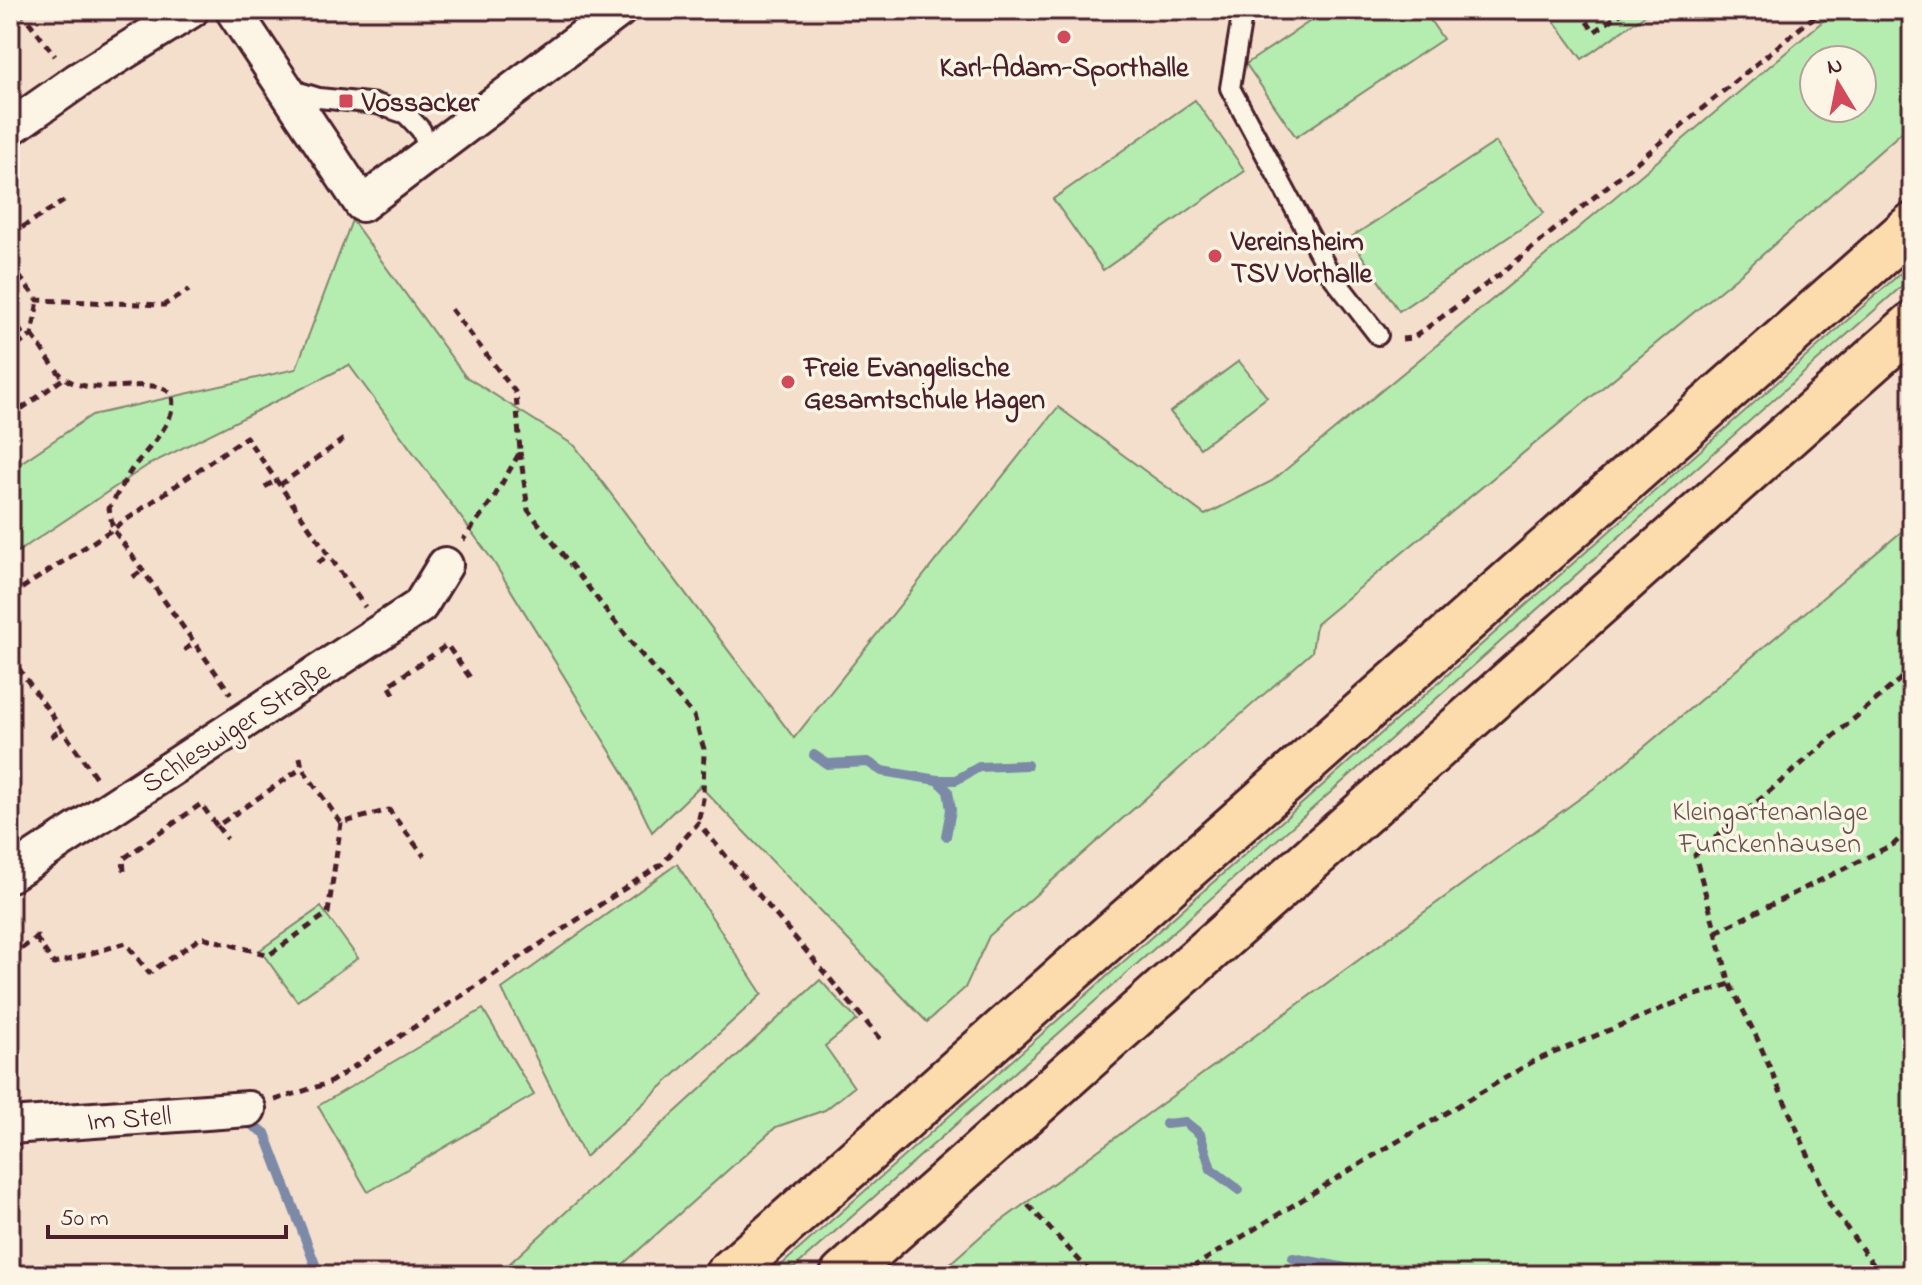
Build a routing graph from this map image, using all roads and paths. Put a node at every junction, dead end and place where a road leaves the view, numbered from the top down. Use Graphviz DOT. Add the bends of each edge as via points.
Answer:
graph roads {
  1 [pos="20,10"];
  2 [pos="191,10"];
  3 [pos="233,10"];
  4 [pos="619,10"];
  5 [pos="1243,10"];
  6 [pos="1579,10"];
  7 [pos="1626,10"];
  8 [pos="1822,10"];
  9 [pos="74,83"];
  10 [pos="283,87"];
  11 [pos="10,128"];
  12 [pos="430,153"];
  13 [pos="67,199"];
  14 [pos="1912,226"];
  15 [pos="10,235"];
  16 [pos="10,265"];
  17 [pos="189,290"];
  18 [pos="38,300"];
  19 [pos="451,309"];
  20 [pos="10,316"];
  21 [pos="1912,325"];
  22 [pos="1378,335"];
  23 [pos="29,337"];
  24 [pos="17,346"];
  25 [pos="64,378"];
  26 [pos="10,417"];
  27 [pos="348,436"];
  28 [pos="520,452"];
  29 [pos="278,482"];
  30 [pos="265,487"];
  31 [pos="113,529"];
  32 [pos="329,555"];
  33 [pos="318,563"];
  34 [pos="445,565"];
  35 [pos="143,570"];
  36 [pos="133,577"];
  37 [pos="355,591"];
  38 [pos="10,596"];
  39 [pos="195,643"];
  40 [pos="184,650"];
  41 [pos="10,657"];
  42 [pos="1912,669"];
  43 [pos="471,679"];
  44 [pos="225,686"];
  45 [pos="394,694"];
  46 [pos="62,729"];
  47 [pos="51,737"];
  48 [pos="300,757"];
  49 [pos="302,768"];
  50 [pos="95,776"];
  51 [pos="341,823"];
  52 [pos="698,823"];
  53 [pos="217,826"];
  54 [pos="1912,827"];
  55 [pos="227,839"];
  56 [pos="424,856"];
  57 [pos="124,871"];
  58 [pos="10,874"];
  59 [pos="40,929"];
  60 [pos="1716,932"];
  61 [pos="36,938"];
  62 [pos="10,957"];
  63 [pos="1730,984"];
  64 [pos="884,1043"];
  65 [pos="248,1109"];
  66 [pos="10,1126"];
  67 [pos="1028,1205"];
  68 [pos="1912,1264"];
  69 [pos="727,1275"];
  70 [pos="843,1275"];
  71 [pos="1093,1275"];
  72 [pos="1180,1275"];
  1 -- 9 [label="path"];
  2 -- 9 [label="street"];
  3 -- 10 [label="street"];
  4 -- 12 [label="street"];
  5 -- 22 [label="lane" via="1230,88 1329,272"];
  6 -- 7 [label="path" via="1594,32"];
  8 -- 22 [label="path" via="1514,263 1413,338 1393,341"];
  9 -- 11 [label="street"];
  10 -- 12 [label="lane" via="406,114 421,130"];
  10 -- 12 [label="street" via="362,204"];
  13 -- 15 [label="path"];
  14 -- 69 [label="highway"];
  16 -- 18 [label="path"];
  17 -- 18 [label="path" via="164,305"];
  18 -- 23 [label="path"];
  19 -- 28 [label="path" via="516,393"];
  20 -- 23 [label="path"];
  21 -- 70 [label="highway"];
  23 -- 24 [label="path"];
  23 -- 25 [label="path"];
  25 -- 26 [label="path"];
  25 -- 31 [label="path" via="90,388 160,386 174,401 160,434 109,508"];
  27 -- 29 [label="path"];
  28 -- 34 [label="path"];
  28 -- 52 [label="path" via="528,510 694,716 704,749"];
  29 -- 30 [label="path"];
  29 -- 31 [label="path" via="246,437"];
  29 -- 32 [label="path"];
  31 -- 35 [label="path"];
  31 -- 38 [label="path"];
  32 -- 33 [label="path"];
  32 -- 37 [label="path"];
  34 -- 58 [label="street, Schleswiger Straße" via="420,606"];
  35 -- 36 [label="path"];
  35 -- 39 [label="path"];
  39 -- 40 [label="path"];
  39 -- 44 [label="path"];
  41 -- 46 [label="path"];
  42 -- 60 [label="path" via="1695,855"];
  43 -- 45 [label="path" via="447,645 389,685"];
  46 -- 47 [label="path"];
  46 -- 50 [label="path"];
  48 -- 49 [label="path"];
  49 -- 51 [label="path"];
  49 -- 53 [label="path"];
  51 -- 56 [label="path" via="389,810"];
  51 -- 61 [label="path" via="328,913 269,955 202,937 149,973 126,943 54,964"];
  52 -- 64 [label="path"];
  52 -- 65 [label="path" via="662,864 329,1083"];
  53 -- 55 [label="path"];
  53 -- 57 [label="path" via="201,804 123,859"];
  54 -- 60 [label="path" via="1894,844"];
  59 -- 61 [label="path"];
  60 -- 63 [label="path"];
  61 -- 62 [label="path"];
  63 -- 68 [label="path" via="1830,1205 1875,1267"];
  63 -- 72 [label="path" via="1534,1061"];
  65 -- 66 [label="street, Im Stell"];
  67 -- 71 [label="path"];
}
